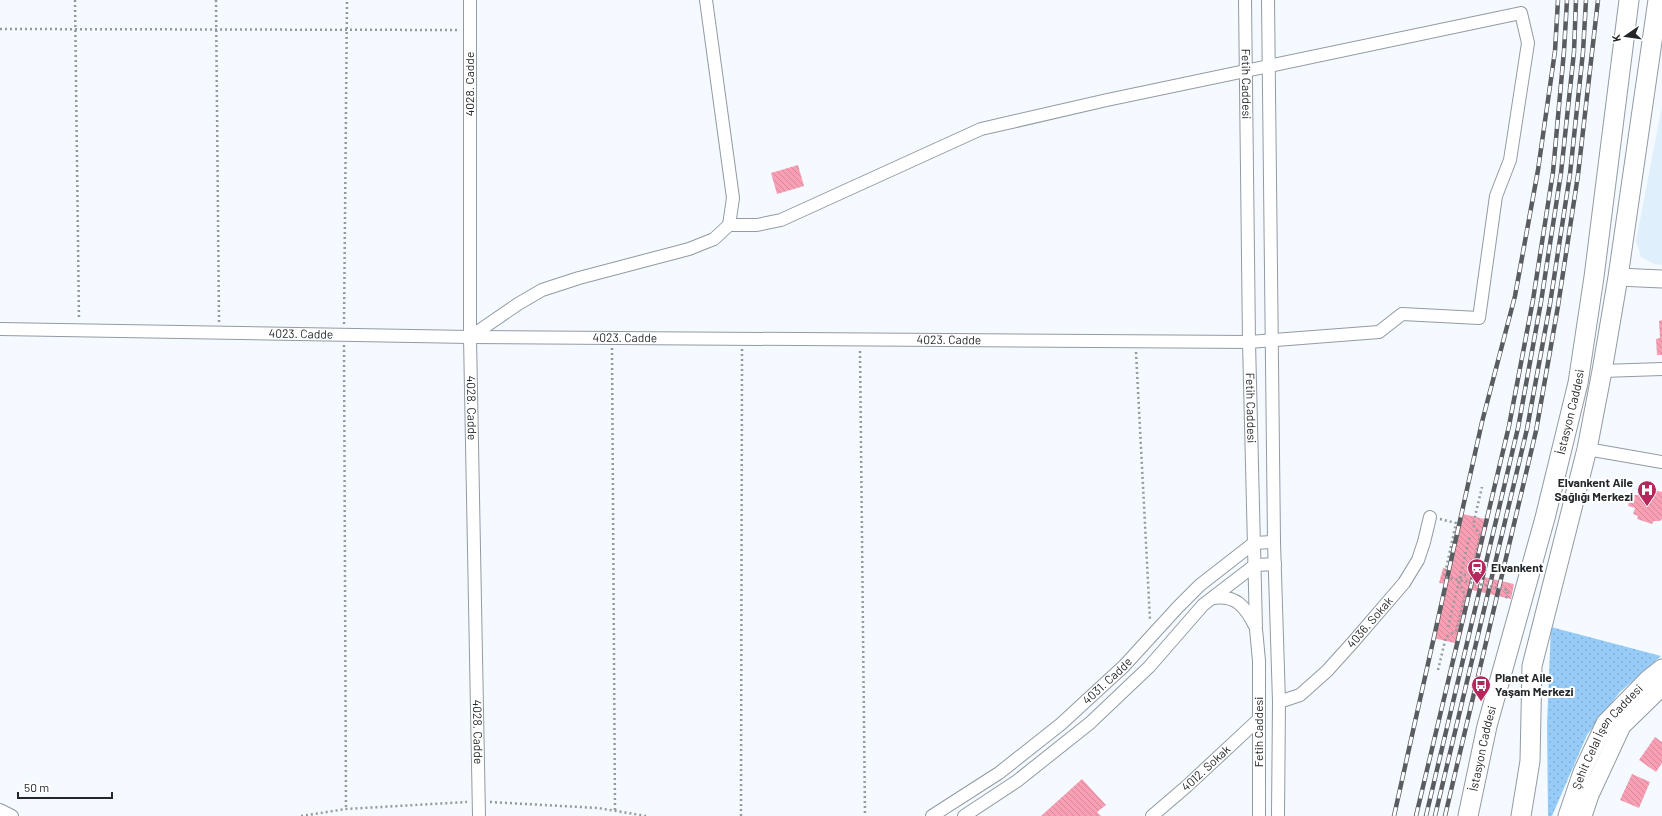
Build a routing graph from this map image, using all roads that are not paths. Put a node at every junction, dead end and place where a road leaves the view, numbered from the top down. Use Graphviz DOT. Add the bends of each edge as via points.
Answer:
graph roads {
  1 [pos="470,0"];
  2 [pos="706,0"];
  3 [pos="1245,0"];
  4 [pos="1268,0"];
  5 [pos="1629,0"];
  6 [pos="1658,0"];
  7 [pos="1658,33"];
  8 [pos="1268,66"];
  9 [pos="1245,71"];
  10 [pos="729,225"];
  11 [pos="1618,277"];
  12 [pos="1662,279"];
  13 [pos="0,329"];
  14 [pos="470,337"];
  15 [pos="1271,340"];
  16 [pos="1250,342"];
  17 [pos="1662,369"];
  18 [pos="1602,371"];
  19 [pos="1587,449"];
  20 [pos="1662,462"];
  21 [pos="1430,517"];
  22 [pos="1274,542"];
  23 [pos="1254,543"];
  24 [pos="1275,564"];
  25 [pos="1255,565"];
  26 [pos="1213,598"];
  27 [pos="1256,628"];
  28 [pos="1662,668"];
  29 [pos="1662,687"];
  30 [pos="1279,702"];
  31 [pos="1259,719"];
  32 [pos="1530,761"];
  33 [pos="1472,793"];
  34 [pos="0,810"];
  35 [pos="12,816"];
  36 [pos="479,816"];
  37 [pos="932,816"];
  38 [pos="964,816"];
  39 [pos="1152,816"];
  40 [pos="1259,816"];
  41 [pos="1278,816"];
  42 [pos="1468,816"];
  43 [pos="1471,816"];
  44 [pos="1512,816"];
  45 [pos="1521,816"];
  46 [pos="1567,816"];
  47 [pos="1583,816"];
  1 -- 14 [label="street, 4028. Cadde"];
  2 -- 10 [label="street" via="733,198"];
  3 -- 9 [label="street, Fetih Caddesi"];
  4 -- 8 [label="street, Fetih Caddesi"];
  5 -- 33 [label="main road, İstasyon Caddesi" via="1578,383 1545,518 1486,726"];
  6 -- 7 [label="main road, İstasyon Caddesi"];
  7 -- 11 [label="main road, İstasyon Caddesi"];
  8 -- 9 [label="street"];
  8 -- 15 [label="street, Fetih Caddesi"];
  8 -- 15 [label="street, 4023. Cadde" via="1521,13 1528,43 1510,160 1496,196 1479,318 1402,314 1379,332"];
  9 -- 10 [label="street" via="981,129 781,220 757,225"];
  9 -- 16 [label="street, Fetih Caddesi"];
  10 -- 14 [label="street" via="714,239 689,249 542,290"];
  11 -- 12 [label="street"];
  11 -- 18 [label="main road, İstasyon Caddesi"];
  13 -- 14 [label="street, 4023. Cadde"];
  14 -- 16 [label="street, 4023. Cadde"];
  14 -- 36 [label="street, 4028. Cadde"];
  15 -- 16 [label="street, 4023. Cadde"];
  15 -- 22 [label="street, Fetih Caddesi"];
  16 -- 23 [label="street, Fetih Caddesi"];
  17 -- 18 [label="street"];
  18 -- 19 [label="main road, İstasyon Caddesi"];
  19 -- 20 [label="street"];
  19 -- 32 [label="main road, İstasyon Caddesi" via="1532,666"];
  21 -- 30 [label="street, 4036. Sokak" via="1418,560 1404,583 1354,641 1300,696"];
  22 -- 23 [label="street"];
  22 -- 24 [label="street, Fetih Caddesi"];
  23 -- 25 [label="street, Fetih Caddesi"];
  23 -- 37 [label="street, 4031. Cadde" via="1190,595 1110,680 1061,724 999,773"];
  24 -- 25 [label="street"];
  24 -- 30 [label="street, Fetih Caddesi"];
  25 -- 26 [label="street, 4031. Cadde"];
  25 -- 27 [label="street, Fetih Caddesi"];
  26 -- 27 [label="street" via="1224,596 1233,599 1250,615"];
  26 -- 38 [label="street, 4031. Cadde" via="1149,667 1090,723 1018,781"];
  27 -- 31 [label="street, Fetih Caddesi"];
  28 -- 46 [label="street, Şehit Celal İşen Caddesi" via="1605,723 1582,772"];
  29 -- 47 [label="street, Şehit Celal İşen Caddesi" via="1622,726"];
  30 -- 41 [label="street, Fetih Caddesi"];
  31 -- 39 [label="street, 4012. Sokak"];
  31 -- 40 [label="street, Fetih Caddesi"];
  32 -- 44 [label="main road"];
  32 -- 45 [label="main road, İstasyon Caddesi"];
  33 -- 42 [label="main road, İstasyon Caddesi"];
  33 -- 43 [label="main road"];
  34 -- 35 [label="street"];
}
